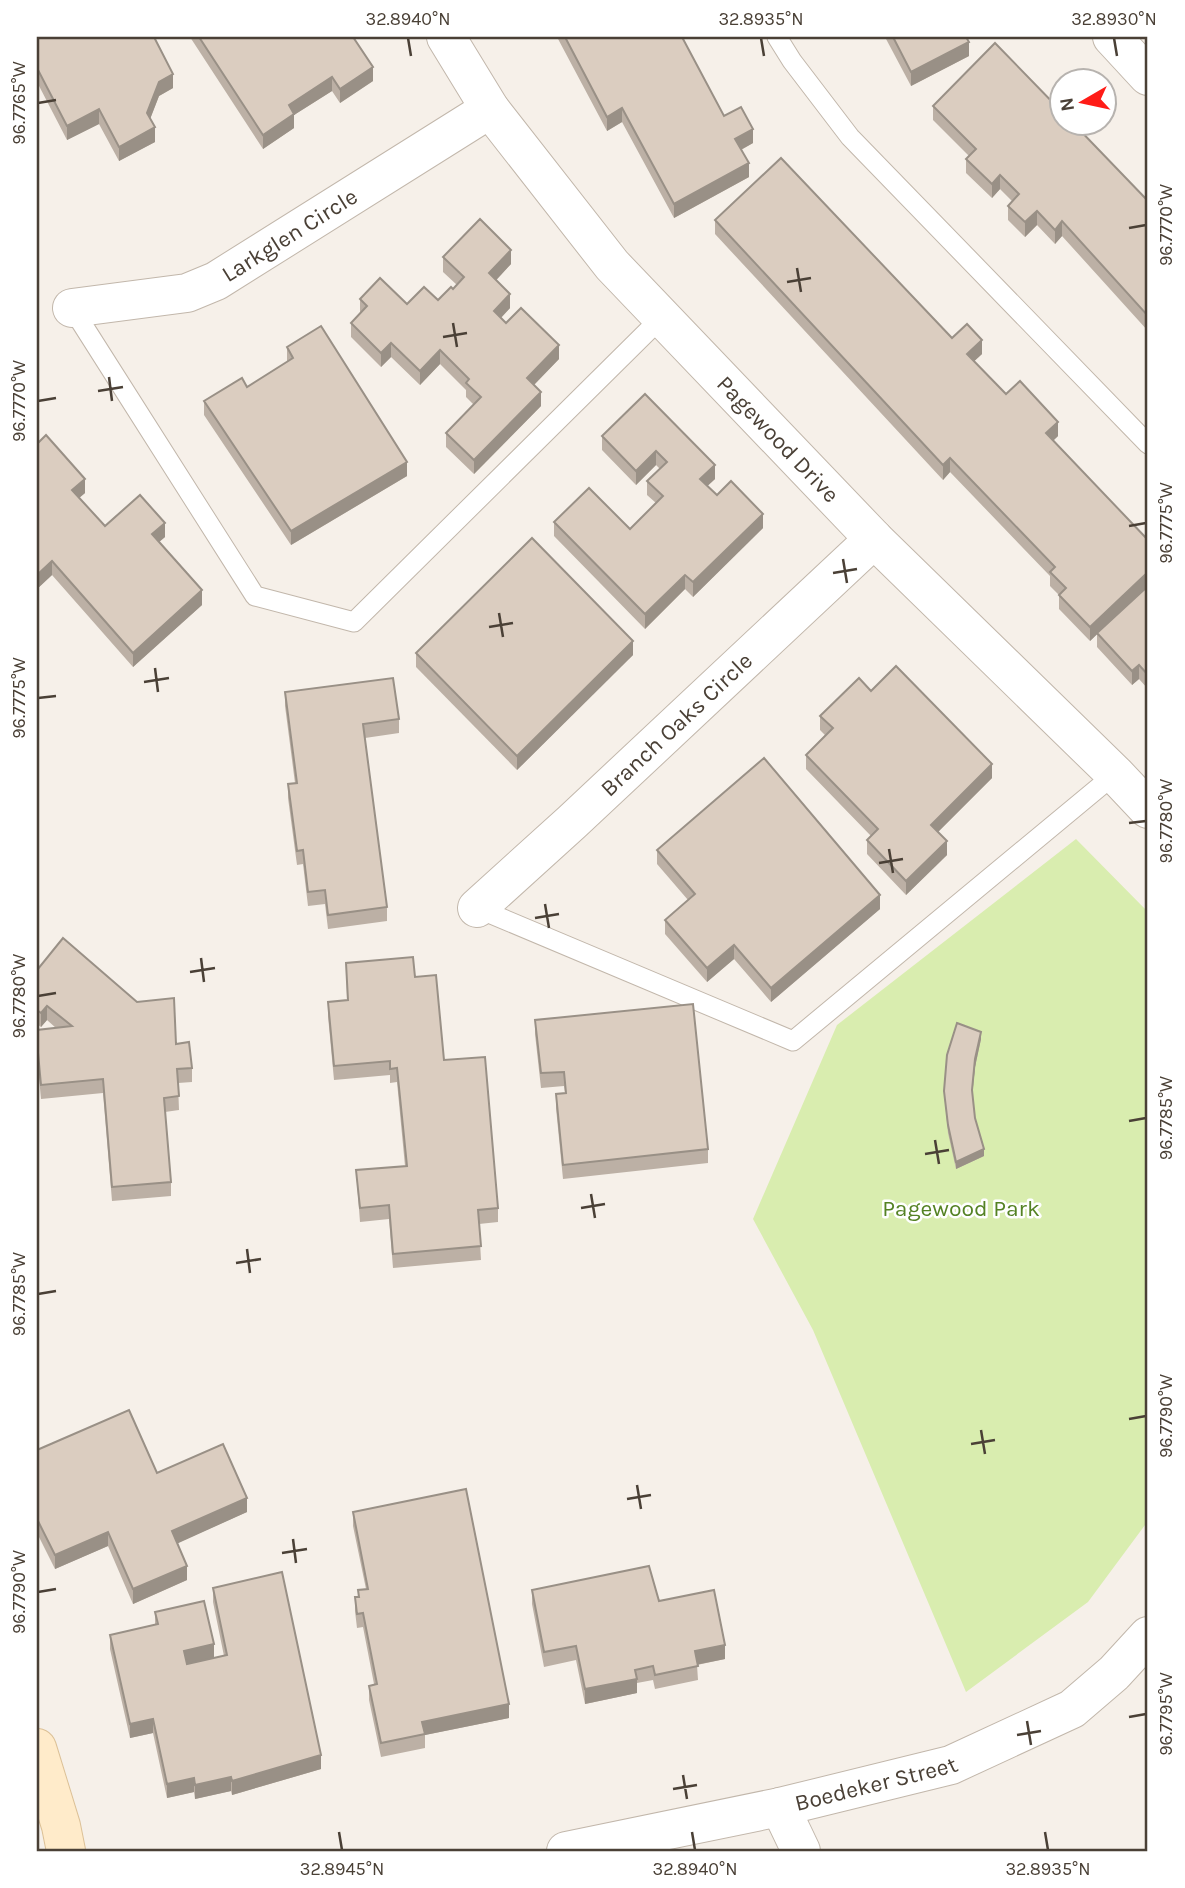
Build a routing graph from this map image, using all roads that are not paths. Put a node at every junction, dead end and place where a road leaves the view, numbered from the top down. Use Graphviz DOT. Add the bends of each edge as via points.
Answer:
graph roads {
  1 [pos="446,37"];
  2 [pos="777,37"];
  3 [pos="1112,37"];
  4 [pos="1148,76"];
  5 [pos="490,109"];
  6 [pos="72,308"];
  7 [pos="662,317"];
  8 [pos="1148,444"];
  9 [pos="874,539"];
  10 [pos="1115,774"];
  11 [pos="1148,809"];
  12 [pos="477,908"];
  13 [pos="1148,1636"];
  14 [pos="37,1748"];
  15 [pos="780,1807"];
  16 [pos="66,1851"];
  17 [pos="566,1851"];
  18 [pos="801,1851"];
  1 -- 5 [label="street, Pagewood Drive"];
  2 -- 8 [label="lane" via="850,137"];
  3 -- 4 [label="street"];
  5 -- 6 [label="street, Larkglen Circle" via="216,281 187,293"];
  5 -- 7 [label="street, Pagewood Drive" via="612,265"];
  6 -- 7 [label="lane" via="255,596 354,622"];
  7 -- 9 [label="street, Pagewood Drive"];
  9 -- 10 [label="street, Pagewood Drive"];
  9 -- 12 [label="street, Branch Oaks Circle"];
  10 -- 11 [label="street, Pagewood Drive"];
  10 -- 12 [label="lane" via="793,1041"];
  13 -- 15 [label="street, Boedeker Street" via="1072,1709 1001,1743 951,1765"];
  14 -- 16 [label="main road"];
  15 -- 17 [label="street, Boedeker Street"];
  15 -- 18 [label="street"];
}
